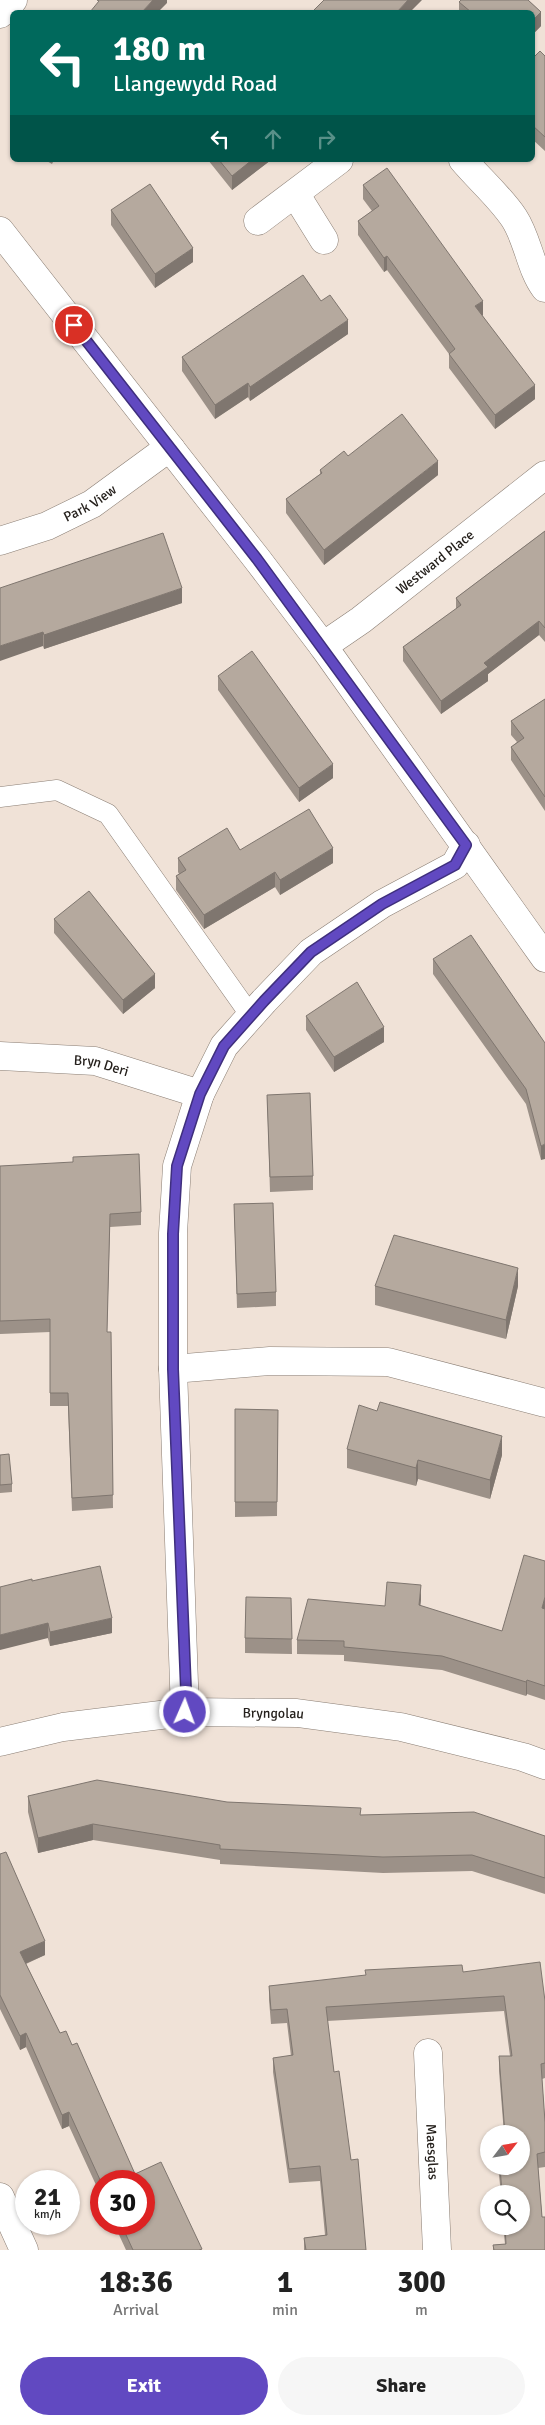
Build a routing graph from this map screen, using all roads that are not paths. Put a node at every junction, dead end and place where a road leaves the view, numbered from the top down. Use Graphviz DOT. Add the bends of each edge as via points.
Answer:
graph roads {
  1 [pos="13,0"];
  2 [pos="0,14"];
  3 [pos="336,162"];
  4 [pos="465,162"];
  5 [pos="296,195"];
  6 [pos="258,222"];
  7 [pos="0,231"];
  8 [pos="324,240"];
  9 [pos="545,288"];
  10 [pos="171,449"];
  11 [pos="545,476"];
  12 [pos="0,541"];
  13 [pos="322,646"];
  14 [pos="0,798"];
  15 [pos="466,845"];
  16 [pos="545,958"];
  17 [pos="251,1016"];
  18 [pos="0,1056"];
  19 [pos="200,1094"];
  20 [pos="173,1369"];
  21 [pos="545,1404"];
  22 [pos="185,1712"];
  23 [pos="0,1742"];
  24 [pos="545,1765"];
  25 [pos="428,2053"];
  26 [pos="0,2197"];
  27 [pos="24,2250"];
  28 [pos="437,2250"];
  1 -- 2 [label="street"];
  3 -- 5 [label="street"];
  4 -- 9 [label="street" via="514,218 526,241 539,281"];
  5 -- 6 [label="street"];
  5 -- 8 [label="street"];
  7 -- 10 [label="street"];
  10 -- 12 [label="street, Park View" via="92,504 47,526"];
  10 -- 13 [label="street"];
  11 -- 13 [label="street, Westward Place" via="361,620"];
  13 -- 15 [label="street"];
  14 -- 17 [label="lane" via="57,790 108,814"];
  15 -- 16 [label="street"];
  15 -- 17 [label="street" via="455,865 382,904 311,952"];
  17 -- 19 [label="street" via="224,1046"];
  18 -- 19 [label="street, Bryn Deri" via="95,1061"];
  19 -- 20 [label="street" via="177,1166 173,1234"];
  20 -- 21 [label="street" via="270,1361 388,1362"];
  20 -- 22 [label="street"];
  22 -- 23 [label="street, Bryngolau" via="63,1727"];
  22 -- 24 [label="street, Bryngolau" via="297,1713 401,1728"];
  25 -- 28 [label="street, Maesglas"];
  26 -- 27 [label="street"];
}
